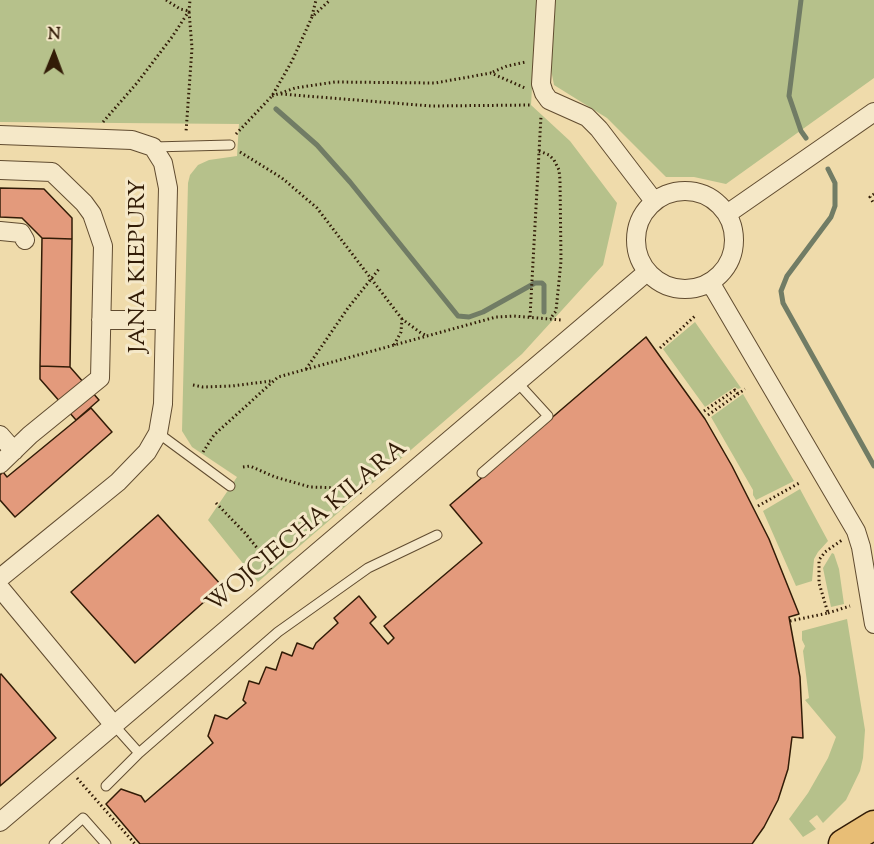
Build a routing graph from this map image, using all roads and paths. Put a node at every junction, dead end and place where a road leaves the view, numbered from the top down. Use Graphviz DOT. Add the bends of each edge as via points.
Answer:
graph roads {
  1 [pos="166,0"];
  2 [pos="190,0"];
  3 [pos="316,0"];
  4 [pos="330,0"];
  5 [pos="546,0"];
  6 [pos="189,11"];
  7 [pos="312,17"];
  8 [pos="543,59"];
  9 [pos="491,73"];
  10 [pos="279,94"];
  11 [pos="272,96"];
  12 [pos="543,96"];
  13 [pos="874,112"];
  14 [pos="101,123"];
  15 [pos="0,135"];
  16 [pos="230,145"];
  17 [pos="186,146"];
  18 [pos="153,147"];
  19 [pos="539,152"];
  20 [pos="0,170"];
  21 [pos="874,194"];
  22 [pos="654,201"];
  23 [pos="874,204"];
  24 [pos="727,214"];
  25 [pos="0,231"];
  26 [pos="25,240"];
  27 [pos="379,269"];
  28 [pos="647,272"];
  29 [pos="371,280"];
  30 [pos="710,282"];
  31 [pos="695,316"];
  32 [pos="530,317"];
  33 [pos="402,319"];
  34 [pos="550,319"];
  35 [pos="101,320"];
  36 [pos="165,320"];
  37 [pos="569,321"];
  38 [pos="429,336"];
  39 [pos="393,346"];
  40 [pos="660,348"];
  41 [pos="305,370"];
  42 [pos="273,381"];
  43 [pos="517,382"];
  44 [pos="193,385"];
  45 [pos="745,388"];
  46 [pos="738,394"];
  47 [pos="704,411"];
  48 [pos="708,415"];
  49 [pos="158,433"];
  50 [pos="0,435"];
  51 [pos="14,451"];
  52 [pos="196,462"];
  53 [pos="0,464"];
  54 [pos="243,467"];
  55 [pos="482,473"];
  56 [pos="801,482"];
  57 [pos="230,486"];
  58 [pos="366,496"];
  59 [pos="216,503"];
  60 [pos="758,506"];
  61 [pos="437,535"];
  62 [pos="836,544"];
  63 [pos="274,573"];
  64 [pos="0,578"];
  65 [pos="0,588"];
  66 [pos="850,606"];
  67 [pos="828,613"];
  68 [pos="790,621"];
  69 [pos="874,624"];
  70 [pos="113,724"];
  71 [pos="139,753"];
  72 [pos="74,774"];
  73 [pos="106,786"];
  74 [pos="0,822"];
  75 [pos="874,825"];
  76 [pos="54,844"];
  77 [pos="106,844"];
  78 [pos="135,844"];
  79 [pos="843,844"];
  1 -- 6 [label="path"];
  2 -- 6 [label="path"];
  3 -- 7 [label="path"];
  4 -- 7 [label="path"];
  5 -- 8 [label="street"];
  6 -- 14 [label="path" via="137,83"];
  6 -- 17 [label="path" via="192,48"];
  7 -- 11 [label="path"];
  8 -- 9 [label="path"];
  8 -- 12 [label="street"];
  9 -- 10 [label="path" via="435,83 335,82"];
  9 -- 12 [label="path"];
  10 -- 11 [label="path"];
  10 -- 12 [label="path" via="432,106"];
  11 -- 16 [label="path" via="238,129"];
  12 -- 19 [label="path"];
  12 -- 22 [label="street" via="587,117"];
  13 -- 24 [label="street"];
  15 -- 18 [label="street, JANA KIEPURY" via="132,140"];
  16 -- 17 [label="lane"];
  16 -- 29 [label="path" via="282,178 317,208"];
  17 -- 18 [label="lane"];
  18 -- 36 [label="street, JANA KIEPURY" via="163,163 168,188"];
  19 -- 32 [label="path"];
  19 -- 34 [label="path" via="554,159 560,180 561,261 556,311"];
  20 -- 35 [label="street" via="52,172 88,208 103,246"];
  21 -- 23 [label="path" via="870,197"];
  22 -- 24 [label="street" via="684,190 701,193 716,201"];
  22 -- 28 [label="street" via="643,213 635,243"];
  24 -- 30 [label="street" via="734,244 722,272"];
  25 -- 26 [label="street" via="21,233"];
  27 -- 29 [label="path"];
  28 -- 30 [label="street" via="670,287 697,288"];
  28 -- 43 [label="street, WOJCIECHA KILARA"];
  29 -- 33 [label="path"];
  29 -- 41 [label="path"];
  30 -- 69 [label="street" via="856,531"];
  31 -- 40 [label="path"];
  32 -- 34 [label="path"];
  32 -- 38 [label="path" via="496,317"];
  33 -- 38 [label="path"];
  33 -- 39 [label="path" via="401,332"];
  34 -- 37 [label="path"];
  35 -- 36 [label="street"];
  35 -- 51 [label="street" via="100,378"];
  36 -- 49 [label="street, JANA KIEPURY" via="163,404"];
  38 -- 39 [label="path"];
  39 -- 41 [label="path"];
  41 -- 42 [label="path"];
  42 -- 44 [label="path"];
  42 -- 52 [label="path" via="214,435"];
  43 -- 55 [label="lane" via="548,416"];
  43 -- 70 [label="street, WOJCIECHA KILARA"];
  45 -- 46 [label="path"];
  46 -- 47 [label="path" via="735,390"];
  46 -- 48 [label="path"];
  49 -- 52 [label="lane"];
  49 -- 64 [label="street" via="147,452 118,482"];
  50 -- 51 [label="street"];
  51 -- 53 [label="street"];
  52 -- 57 [label="lane"];
  54 -- 58 [label="path" via="310,487 343,488"];
  56 -- 60 [label="path"];
  59 -- 63 [label="path" via="245,533"];
  61 -- 71 [label="lane" via="368,568 278,632"];
  62 -- 67 [label="path" via="819,560 819,583"];
  65 -- 70 [label="street"];
  66 -- 67 [label="path"];
  67 -- 68 [label="path"];
  70 -- 71 [label="lane"];
  70 -- 74 [label="street, WOJCIECHA KILARA"];
  71 -- 73 [label="lane"];
  72 -- 78 [label="path"];
  75 -- 79 [label="main road"];
  76 -- 77 [label="lane" via="83,818"];
}
